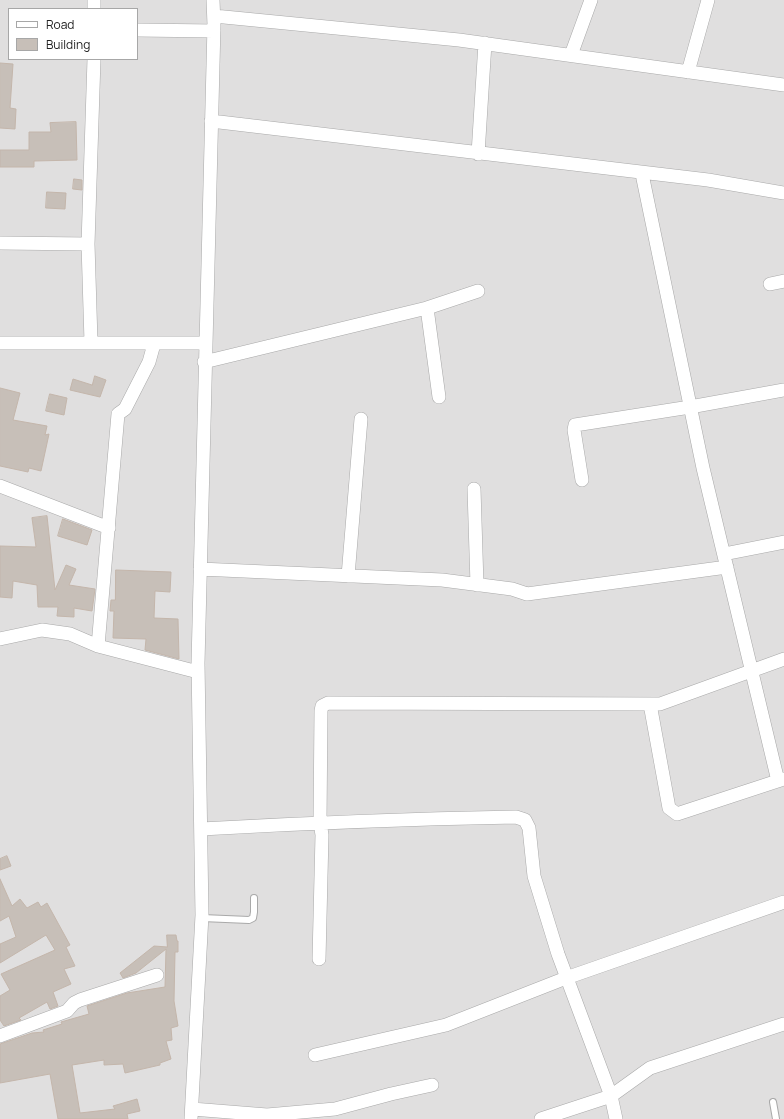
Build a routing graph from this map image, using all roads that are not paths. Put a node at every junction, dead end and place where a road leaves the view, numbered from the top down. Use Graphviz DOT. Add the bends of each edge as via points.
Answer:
graph roads {
  1 [pos="213,0"];
  2 [pos="591,0"];
  3 [pos="708,0"];
  4 [pos="214,16"];
  5 [pos="138,30"];
  6 [pos="214,31"];
  7 [pos="485,43"];
  8 [pos="571,55"];
  9 [pos="94,60"];
  10 [pos="688,72"];
  11 [pos="782,82"];
  12 [pos="211,121"];
  13 [pos="478,154"];
  14 [pos="642,174"];
  15 [pos="784,192"];
  16 [pos="0,243"];
  17 [pos="88,244"];
  18 [pos="784,281"];
  19 [pos="770,284"];
  20 [pos="478,291"];
  21 [pos="427,308"];
  22 [pos="91,342"];
  23 [pos="0,343"];
  24 [pos="205,343"];
  25 [pos="154,344"];
  26 [pos="204,362"];
  27 [pos="784,390"];
  28 [pos="439,397"];
  29 [pos="690,407"];
  30 [pos="361,418"];
  31 [pos="582,480"];
  32 [pos="0,486"];
  33 [pos="474,488"];
  34 [pos="109,528"];
  35 [pos="784,542"];
  36 [pos="725,560"];
  37 [pos="200,569"];
  38 [pos="348,576"];
  39 [pos="477,585"];
  40 [pos="0,639"];
  41 [pos="98,646"];
  42 [pos="784,659"];
  43 [pos="752,670"];
  44 [pos="198,672"];
  45 [pos="650,704"];
  46 [pos="781,780"];
  47 [pos="320,822"];
  48 [pos="201,829"];
  49 [pos="254,898"];
  50 [pos="784,902"];
  51 [pos="202,918"];
  52 [pos="319,959"];
  53 [pos="157,974"];
  54 [pos="566,978"];
  55 [pos="784,1024"];
  56 [pos="0,1036"];
  57 [pos="315,1055"];
  58 [pos="432,1085"];
  59 [pos="610,1096"];
  60 [pos="773,1102"];
  61 [pos="191,1114"];
  62 [pos="548,1118"];
  63 [pos="616,1119"];
  64 [pos="776,1119"];
  1 -- 4 [label="street"];
  2 -- 8 [label="street"];
  3 -- 10 [label="street"];
  4 -- 6 [label="street"];
  4 -- 7 [label="street"];
  5 -- 6 [label="street"];
  6 -- 12 [label="street"];
  7 -- 8 [label="street"];
  7 -- 13 [label="street"];
  8 -- 10 [label="street"];
  9 -- 17 [label="street"];
  10 -- 11 [label="street"];
  12 -- 13 [label="street"];
  12 -- 24 [label="street"];
  13 -- 14 [label="street"];
  14 -- 15 [label="street" via="708,180"];
  14 -- 29 [label="street"];
  16 -- 17 [label="street"];
  17 -- 22 [label="street"];
  18 -- 19 [label="street"];
  20 -- 21 [label="street"];
  21 -- 26 [label="street"];
  21 -- 28 [label="street"];
  22 -- 23 [label="street"];
  22 -- 25 [label="street"];
  24 -- 25 [label="street"];
  24 -- 26 [label="street"];
  25 -- 34 [label="street" via="149,362 125,409 118,414"];
  26 -- 37 [label="street"];
  27 -- 29 [label="street"];
  29 -- 31 [label="street" via="575,425"];
  29 -- 36 [label="street"];
  30 -- 38 [label="street"];
  32 -- 34 [label="street"];
  33 -- 39 [label="street"];
  34 -- 41 [label="street"];
  35 -- 36 [label="street"];
  36 -- 39 [label="street" via="527,594 512,589"];
  36 -- 43 [label="street"];
  37 -- 38 [label="street"];
  37 -- 44 [label="street"];
  38 -- 39 [label="street" via="442,580"];
  40 -- 41 [label="street" via="42,630 70,634"];
  41 -- 44 [label="street"];
  42 -- 43 [label="street"];
  43 -- 45 [label="street" via="668,702"];
  43 -- 46 [label="street"];
  44 -- 48 [label="street"];
  45 -- 46 [label="street" via="669,808 673,813 677,814"];
  45 -- 47 [label="street" via="328,703 322,706 321,711"];
  47 -- 48 [label="street"];
  47 -- 52 [label="street" via="322,834"];
  47 -- 54 [label="street" via="516,817 525,820 529,828 534,876"];
  48 -- 51 [label="street"];
  49 -- 51 [label="lane" via="254,912 249,920"];
  50 -- 54 [label="street"];
  51 -- 61 [label="street"];
  53 -- 56 [label="street" via="80,1000 68,1011"];
  54 -- 57 [label="street" via="446,1025"];
  54 -- 59 [label="street"];
  55 -- 59 [label="street" via="650,1068"];
  58 -- 61 [label="street" via="335,1109 267,1115"];
  59 -- 62 [label="street"];
  59 -- 63 [label="street"];
  60 -- 64 [label="lane"];
}
